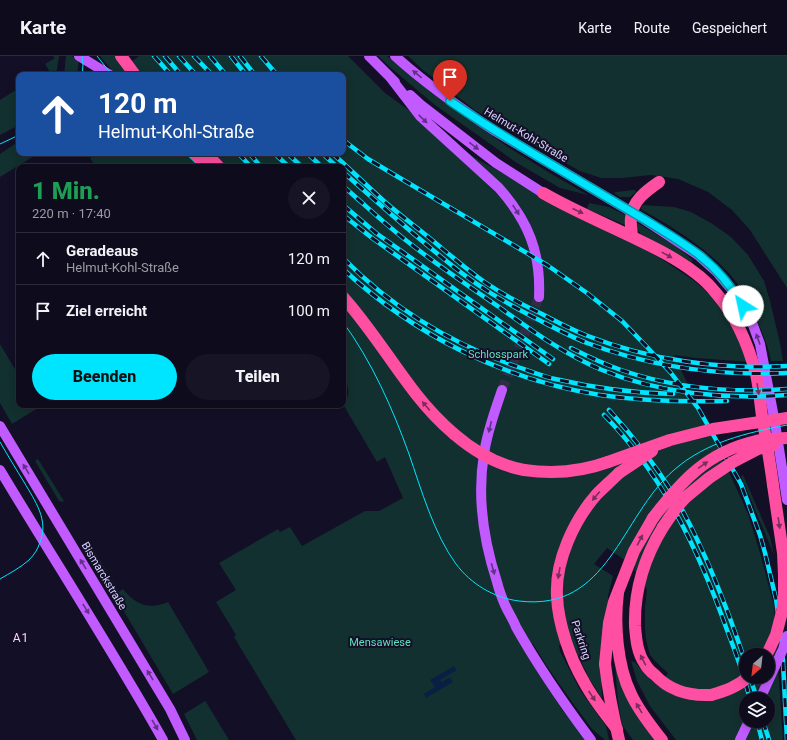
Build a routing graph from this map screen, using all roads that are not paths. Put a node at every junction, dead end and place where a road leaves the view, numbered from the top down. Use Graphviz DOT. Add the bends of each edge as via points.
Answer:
graph roads {
  1 [pos="79,56"];
  2 [pos="120,56"];
  3 [pos="369,56"];
  4 [pos="395,56"];
  5 [pos="105,72"];
  6 [pos="133,72"];
  7 [pos="390,78"];
  8 [pos="197,156"];
  9 [pos="209,156"];
  10 [pos="205,164"];
  11 [pos="217,164"];
  12 [pos="659,182"];
  13 [pos="543,193"];
  14 [pos="632,212"];
  15 [pos="632,237"];
  16 [pos="538,297"];
  17 [pos="346,301"];
  18 [pos="502,390"];
  19 [pos="787,418"];
  20 [pos="0,426"];
  21 [pos="787,438"];
  22 [pos="670,440"];
  23 [pos="787,442"];
  24 [pos="0,470"];
  25 [pos="787,500"];
  26 [pos="620,587"];
  27 [pos="787,636"];
  28 [pos="770,648"];
  29 [pos="739,683"];
  30 [pos="763,692"];
  31 [pos="746,728"];
  32 [pos="163,740"];
  33 [pos="185,740"];
  34 [pos="591,740"];
  35 [pos="618,740"];
  36 [pos="625,740"];
  37 [pos="662,740"];
  38 [pos="740,740"];
  1 -- 5 [label="main road"];
  2 -- 6 [label="highway"];
  3 -- 7 [label="main road"];
  14 -- 4 [label="main road, Helmut-Kohl-Straße, one-way" via="473,117"];
  7 -- 13 [label="main road, one-way" via="496,163"];
  7 -- 16 [label="main road, one-way" via="420,116 499,188 517,211 535,250"];
  8 -- 10 [label="highway"];
  9 -- 11 [label="highway"];
  12 -- 14 [label="highway" via="640,197"];
  13 -- 15 [label="highway, one-way"];
  14 -- 15 [label="highway"];
  25 -- 14 [label="main road, Helmut-Kohl-Straße, one-way" via="760,344 750,317 717,272 698,255"];
  15 -- 28 [label="highway, one-way, bridge" via="666,254 702,279 716,292 731,313 745,340 756,375 784,574 782,612"];
  22 -- 17 [label="highway, one-way, bridge" via="588,468 563,472 524,470 490,459 454,434 434,415 416,395"];
  18 -- 34 [label="main road, one-way" via="492,420 481,478 484,531 492,567 504,604 524,640"];
  19 -- 22 [label="highway, bridge" via="713,429"];
  33 -- 20 [label="main road, Bismarckstraße, one-way" via="170,709"];
  26 -- 21 [label="highway, one-way, bridge" via="629,563 653,518 687,477 701,465 730,449 757,441"];
  22 -- 36 [label="highway, Parkring, one-way, bridge" via="619,473 597,495 570,536 558,576 560,619 574,664 599,706"];
  29 -- 23 [label="highway, one-way, bridge" via="723,692 701,695 678,691 658,679 645,664 639,651 635,614 638,587 646,558 656,537 686,497 733,462 758,449"];
  24 -- 32 [label="main road, one-way" via="107,643"];
  26 -- 35 [label="highway, bridge" via="612,607 605,664"];
  37 -- 26 [label="highway, one-way" via="648,723 630,692 621,664 617,613"];
  27 -- 30 [label="main road, bridge"];
  31 -- 38 [label="main road"];
}
